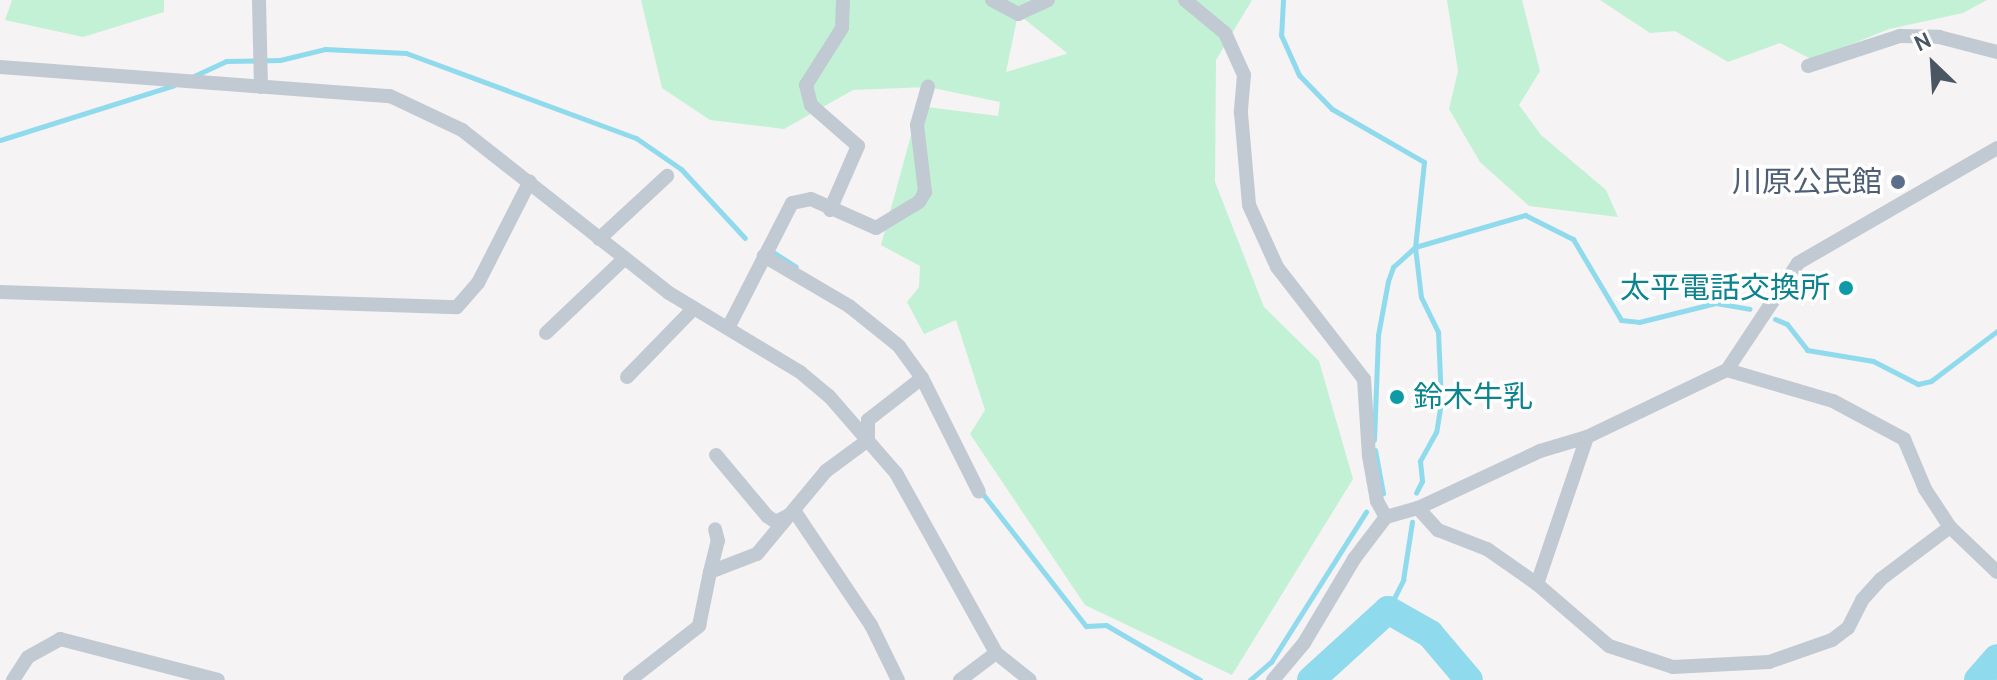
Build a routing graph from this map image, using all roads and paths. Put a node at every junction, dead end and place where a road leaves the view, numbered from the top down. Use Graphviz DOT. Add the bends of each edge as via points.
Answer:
graph roads {
  1 [pos="259,0"];
  2 [pos="843,0"];
  3 [pos="992,0"];
  4 [pos="1048,0"];
  5 [pos="1185,0"];
  6 [pos="1997,52"];
  7 [pos="1808,66"];
  8 [pos="0,67"];
  9 [pos="261,87"];
  10 [pos="928,87"];
  11 [pos="1997,148"];
  12 [pos="667,176"];
  13 [pos="530,181"];
  14 [pos="830,210"];
  15 [pos="599,239"];
  16 [pos="764,256"];
  17 [pos="624,259"];
  18 [pos="0,292"];
  19 [pos="694,308"];
  20 [pos="728,328"];
  21 [pos="546,333"];
  22 [pos="1727,370"];
  23 [pos="627,377"];
  24 [pos="922,378"];
  25 [pos="1587,437"];
  26 [pos="868,440"];
  27 [pos="716,455"];
  28 [pos="979,492"];
  29 [pos="1418,508"];
  30 [pos="795,512"];
  31 [pos="1386,517"];
  32 [pos="1950,527"];
  33 [pos="715,529"];
  34 [pos="710,572"];
  35 [pos="1997,572"];
  36 [pos="1537,584"];
  37 [pos="996,653"];
  38 [pos="13,680"];
  39 [pos="218,680"];
  40 [pos="630,680"];
  41 [pos="898,680"];
  42 [pos="960,680"];
  43 [pos="1030,680"];
  44 [pos="1273,680"];
  1 -- 9 [label="street"];
  2 -- 14 [label="street" via="842,28 806,85 811,105 858,146"];
  3 -- 4 [label="street" via="1018,14"];
  5 -- 31 [label="street" via="1225,33 1244,75 1241,113 1249,205 1277,267 1364,379 1369,456 1377,501"];
  6 -- 7 [label="street" via="1939,37 1900,36"];
  8 -- 9 [label="street"];
  9 -- 13 [label="street" via="390,96 462,130"];
  10 -- 14 [label="street" via="917,125 925,192 919,202 876,228"];
  11 -- 22 [label="street" via="1798,263"];
  12 -- 15 [label="street"];
  13 -- 15 [label="street"];
  13 -- 18 [label="street" via="478,283 457,307"];
  14 -- 16 [label="street" via="811,199 792,203"];
  15 -- 17 [label="street"];
  16 -- 20 [label="street"];
  16 -- 24 [label="street" via="849,306 899,346"];
  17 -- 19 [label="street"];
  17 -- 21 [label="street"];
  19 -- 20 [label="street"];
  19 -- 23 [label="street"];
  20 -- 26 [label="street" via="800,372"];
  22 -- 25 [label="street"];
  22 -- 32 [label="street" via="1833,401 1904,439 1925,489"];
  24 -- 26 [label="street" via="868,420"];
  24 -- 28 [label="street"];
  25 -- 29 [label="street" via="1540,451"];
  25 -- 36 [label="street"];
  26 -- 30 [label="street" via="826,471"];
  26 -- 37 [label="street" via="925,517"];
  27 -- 30 [label="street" via="767,516 776,522"];
  29 -- 31 [label="street"];
  29 -- 36 [label="street" via="1438,530 1487,549"];
  30 -- 34 [label="street" via="757,554"];
  30 -- 41 [label="street" via="871,625"];
  31 -- 44 [label="street" via="1304,643"];
  32 -- 35 [label="street"];
  32 -- 36 [label="street" via="1881,579 1862,600 1848,628 1832,640 1769,662 1673,667 1638,660 1609,646"];
  33 -- 34 [label="street" via="718,541"];
  34 -- 40 [label="street" via="699,626"];
  37 -- 42 [label="street"];
  37 -- 43 [label="street"];
  38 -- 39 [label="street" via="28,657 60,639"];
}
